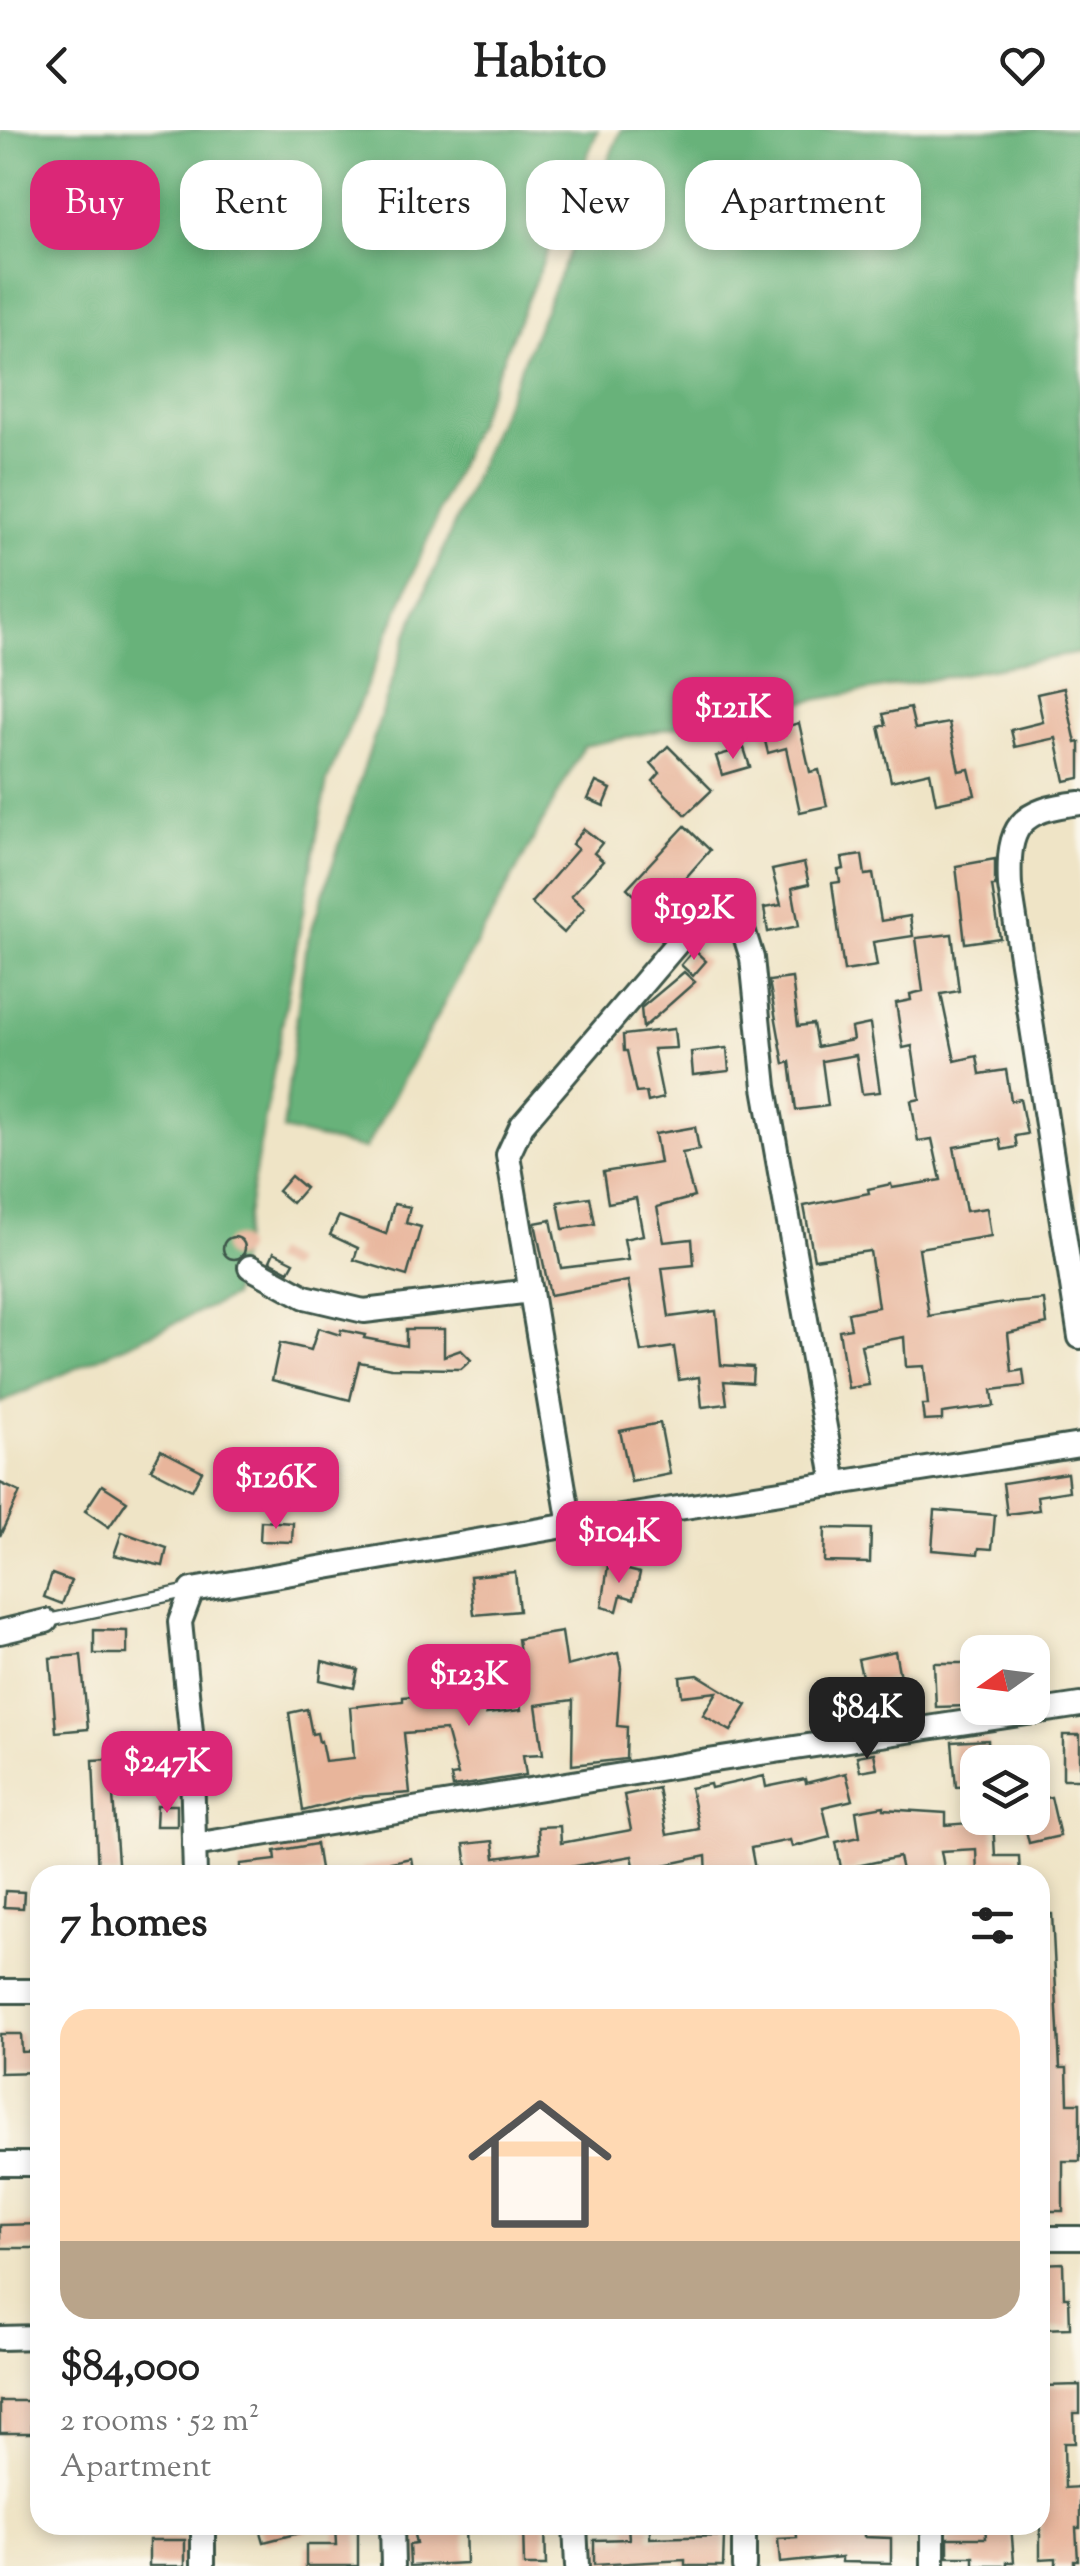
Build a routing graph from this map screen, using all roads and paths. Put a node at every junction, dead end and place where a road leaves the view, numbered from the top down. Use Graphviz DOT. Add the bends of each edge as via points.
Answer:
graph roads {
  1 [pos="1080,802"];
  2 [pos="250,1267"];
  3 [pos="530,1291"];
  4 [pos="1080,1338"];
  5 [pos="1080,1444"];
  6 [pos="835,1484"];
  7 [pos="570,1525"];
  8 [pos="192,1590"];
  9 [pos="46,1622"];
  10 [pos="0,1632"];
  11 [pos="1080,1705"];
  12 [pos="194,1845"];
  13 [pos="195,1865"];
  14 [pos="0,1991"];
  15 [pos="30,1991"];
  16 [pos="0,2164"];
  17 [pos="30,2164"];
  18 [pos="1050,2238"];
  19 [pos="1080,2238"];
  20 [pos="0,2338"];
  21 [pos="30,2338"];
  22 [pos="203,2535"];
  23 [pos="392,2535"];
  24 [pos="575,2535"];
  25 [pos="744,2535"];
  26 [pos="933,2535"];
  27 [pos="204,2566"];
  28 [pos="393,2566"];
  29 [pos="577,2566"];
  30 [pos="744,2566"];
  31 [pos="934,2566"];
  1 -- 4 [label="street" via="1047,806 1028,817 1008,850"];
  2 -- 3 [label="street" via="305,1297 364,1311"];
  3 -- 6 [label="street" via="508,1155 522,1124 684,935 704,919 732,918 741,924 752,958 766,1087"];
  3 -- 7 [label="street"];
  5 -- 6 [label="street"];
  6 -- 7 [label="street"];
  7 -- 8 [label="street"];
  8 -- 9 [label="lane"];
  8 -- 12 [label="street" via="180,1622"];
  9 -- 10 [label="street"];
  11 -- 12 [label="street"];
  12 -- 13 [label="street"];
  14 -- 15 [label="street"];
  16 -- 17 [label="street"];
  18 -- 19 [label="street"];
  20 -- 21 [label="street"];
  22 -- 27 [label="street"];
  23 -- 28 [label="street"];
  24 -- 29 [label="street"];
  25 -- 30 [label="street"];
  26 -- 31 [label="street"];
}
